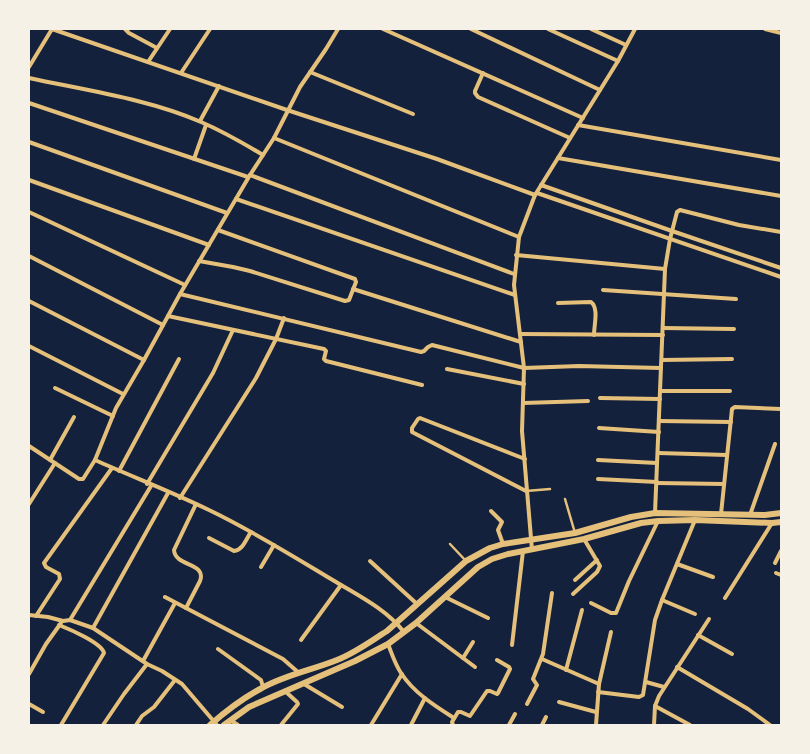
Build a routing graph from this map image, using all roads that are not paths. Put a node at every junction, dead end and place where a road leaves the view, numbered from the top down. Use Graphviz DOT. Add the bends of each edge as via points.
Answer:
graph roads {
  1 [pos="52,29"];
  2 [pos="125,29"];
  3 [pos="170,29"];
  4 [pos="210,29"];
  5 [pos="338,29"];
  6 [pos="383,29"];
  7 [pos="471,29"];
  8 [pos="548,29"];
  9 [pos="591,29"];
  10 [pos="634,29"];
  11 [pos="765,29"];
  12 [pos="781,33"];
  13 [pos="626,45"];
  14 [pos="157,48"];
  15 [pos="618,61"];
  16 [pos="148,62"];
  17 [pos="29,67"];
  18 [pos="310,72"];
  19 [pos="181,73"];
  20 [pos="483,73"];
  21 [pos="29,78"];
  22 [pos="219,86"];
  23 [pos="600,90"];
  24 [pos="29,103"];
  25 [pos="288,110"];
  26 [pos="414,114"];
  27 [pos="583,118"];
  28 [pos="200,121"];
  29 [pos="206,124"];
  30 [pos="578,125"];
  31 [pos="274,138"];
  32 [pos="570,138"];
  33 [pos="29,142"];
  34 [pos="263,155"];
  35 [pos="558,158"];
  36 [pos="194,159"];
  37 [pos="781,160"];
  38 [pos="249,176"];
  39 [pos="29,180"];
  40 [pos="541,185"];
  41 [pos="536,194"];
  42 [pos="781,196"];
  43 [pos="236,199"];
  44 [pos="29,212"];
  45 [pos="227,213"];
  46 [pos="218,230"];
  47 [pos="672,231"];
  48 [pos="781,232"];
  49 [pos="519,237"];
  50 [pos="670,239"];
  51 [pos="209,245"];
  52 [pos="516,255"];
  53 [pos="29,256"];
  54 [pos="199,261"];
  55 [pos="781,268"];
  56 [pos="665,269"];
  57 [pos="514,274"];
  58 [pos="781,277"];
  59 [pos="185,285"];
  60 [pos="353,289"];
  61 [pos="603,290"];
  62 [pos="664,293"];
  63 [pos="180,294"];
  64 [pos="515,295"];
  65 [pos="736,299"];
  66 [pos="29,301"];
  67 [pos="558,303"];
  68 [pos="168,316"];
  69 [pos="284,318"];
  70 [pos="163,325"];
  71 [pos="663,328"];
  72 [pos="734,329"];
  73 [pos="233,330"];
  74 [pos="520,334"];
  75 [pos="594,335"];
  76 [pos="662,335"];
  77 [pos="276,339"];
  78 [pos="521,342"];
  79 [pos="29,346"];
  80 [pos="179,358"];
  81 [pos="732,359"];
  82 [pos="144,360"];
  83 [pos="662,360"];
  84 [pos="524,368"];
  85 [pos="661,368"];
  86 [pos="447,369"];
  87 [pos="524,384"];
  88 [pos="422,385"];
  89 [pos="55,388"];
  90 [pos="730,390"];
  91 [pos="660,391"];
  92 [pos="123,394"];
  93 [pos="600,398"];
  94 [pos="660,399"];
  95 [pos="588,401"];
  96 [pos="523,403"];
  97 [pos="781,409"];
  98 [pos="113,416"];
  99 [pos="74,417"];
  100 [pos="659,421"];
  101 [pos="731,422"];
  102 [pos="599,428"];
  103 [pos="659,432"];
  104 [pos="775,444"];
  105 [pos="29,448"];
  106 [pos="658,453"];
  107 [pos="727,455"];
  108 [pos="525,459"];
  109 [pos="50,460"];
  110 [pos="94,460"];
  111 [pos="598,460"];
  112 [pos="55,463"];
  113 [pos="657,463"];
  114 [pos="112,468"];
  115 [pos="119,471"];
  116 [pos="598,479"];
  117 [pos="657,482"];
  118 [pos="724,484"];
  119 [pos="149,485"];
  120 [pos="550,489"];
  121 [pos="526,491"];
  122 [pos="168,493"];
  123 [pos="180,498"];
  124 [pos="565,499"];
  125 [pos="29,504"];
  126 [pos="196,504"];
  127 [pos="491,512"];
  128 [pos="655,513"];
  129 [pos="781,513"];
  130 [pos="721,514"];
  131 [pos="750,515"];
  132 [pos="658,520"];
  133 [pos="695,520"];
  134 [pos="781,522"];
  135 [pos="772,523"];
  136 [pos="251,532"];
  137 [pos="575,533"];
  138 [pos="209,538"];
  139 [pos="584,539"];
  140 [pos="531,541"];
  141 [pos="450,544"];
  142 [pos="503,544"];
  143 [pos="274,545"];
  144 [pos="532,550"];
  145 [pos="523,551"];
  146 [pos="781,551"];
  147 [pos="370,560"];
  148 [pos="597,560"];
  149 [pos="466,561"];
  150 [pos="775,563"];
  151 [pos="677,564"];
  152 [pos="260,567"];
  153 [pos="714,577"];
  154 [pos="575,580"];
  155 [pos="341,585"];
  156 [pos="552,593"];
  157 [pos="573,594"];
  158 [pos="445,597"];
  159 [pos="165,598"];
  160 [pos="725,598"];
  161 [pos="662,600"];
  162 [pos="175,602"];
  163 [pos="591,603"];
  164 [pos="417,604"];
  165 [pos="186,608"];
  166 [pos="582,610"];
  167 [pos="695,614"];
  168 [pos="29,615"];
  169 [pos="36,616"];
  170 [pos="488,618"];
  171 [pos="708,619"];
  172 [pos="70,620"];
  173 [pos="62,621"];
  174 [pos="396,622"];
  175 [pos="416,623"];
  176 [pos="59,625"];
  177 [pos="93,628"];
  178 [pos="404,632"];
  179 [pos="611,632"];
  180 [pos="698,635"];
  181 [pos="301,640"];
  182 [pos="473,642"];
  183 [pos="388,644"];
  184 [pos="512,645"];
  185 [pos="218,649"];
  186 [pos="732,654"];
  187 [pos="463,658"];
  188 [pos="542,659"];
  189 [pos="497,660"];
  190 [pos="142,661"];
  191 [pos="148,664"];
  192 [pos="677,666"];
  193 [pos="475,667"];
  194 [pos="566,670"];
  195 [pos="299,673"];
  196 [pos="29,674"];
  197 [pos="402,674"];
  198 [pos="175,680"];
  199 [pos="646,682"];
  200 [pos="304,684"];
  201 [pos="599,684"];
  202 [pos="263,687"];
  203 [pos="664,687"];
  204 [pos="286,692"];
  205 [pos="598,692"];
  206 [pos="425,698"];
  207 [pos="559,702"];
  208 [pos="29,704"];
  209 [pos="527,704"];
  210 [pos="655,706"];
  211 [pos="342,707"];
  212 [pos="43,712"];
  213 [pos="596,712"];
  214 [pos="515,714"];
  215 [pos="546,717"];
  216 [pos="454,718"];
  217 [pos="230,720"];
  218 [pos="214,724"];
  219 [pos="61,725"];
  220 [pos="103,725"];
  221 [pos="136,725"];
  222 [pos="224,725"];
  223 [pos="238,725"];
  224 [pos="281,725"];
  225 [pos="371,725"];
  226 [pos="411,725"];
  227 [pos="453,725"];
  228 [pos="509,725"];
  229 [pos="542,725"];
  230 [pos="596,725"];
  231 [pos="654,725"];
  232 [pos="690,725"];
  233 [pos="770,725"];
  1 -- 16 [label="street"];
  1 -- 17 [label="street"];
  2 -- 14 [label="street"];
  3 -- 14 [label="street"];
  4 -- 19 [label="street"];
  5 -- 18 [label="street"];
  6 -- 20 [label="street"];
  7 -- 23 [label="street"];
  8 -- 15 [label="street"];
  9 -- 13 [label="street"];
  10 -- 13 [label="street"];
  11 -- 12 [label="street"];
  13 -- 15 [label="street"];
  14 -- 16 [label="street"];
  15 -- 23 [label="street"];
  16 -- 19 [label="street"];
  18 -- 25 [label="street"];
  18 -- 26 [label="street"];
  19 -- 22 [label="street"];
  20 -- 27 [label="street"];
  20 -- 32 [label="street" via="475,91 478,97"];
  21 -- 28 [label="street" via="138,102"];
  22 -- 25 [label="street"];
  22 -- 28 [label="street"];
  23 -- 27 [label="street"];
  24 -- 36 [label="street"];
  25 -- 31 [label="street"];
  25 -- 41 [label="street"];
  27 -- 30 [label="street"];
  28 -- 29 [label="street"];
  29 -- 34 [label="street"];
  29 -- 36 [label="street"];
  30 -- 32 [label="street"];
  30 -- 37 [label="street"];
  31 -- 34 [label="street"];
  31 -- 49 [label="street"];
  32 -- 35 [label="street"];
  33 -- 45 [label="street"];
  34 -- 38 [label="street"];
  35 -- 40 [label="street"];
  35 -- 42 [label="street"];
  36 -- 38 [label="street"];
  38 -- 43 [label="street"];
  38 -- 57 [label="street"];
  39 -- 51 [label="street"];
  40 -- 41 [label="street"];
  40 -- 47 [label="street"];
  41 -- 49 [label="street"];
  41 -- 50 [label="street"];
  43 -- 45 [label="street"];
  43 -- 64 [label="street"];
  44 -- 59 [label="street"];
  45 -- 46 [label="street"];
  46 -- 51 [label="street"];
  46 -- 60 [label="street" via="355,279"];
  47 -- 48 [label="street" via="677,212 680,210 739,225"];
  47 -- 50 [label="street"];
  47 -- 55 [label="street"];
  49 -- 52 [label="street"];
  50 -- 56 [label="street"];
  50 -- 58 [label="street"];
  51 -- 54 [label="street"];
  52 -- 56 [label="street"];
  52 -- 57 [label="street"];
  53 -- 70 [label="street"];
  54 -- 59 [label="street"];
  54 -- 60 [label="street" via="250,271 345,302"];
  56 -- 62 [label="street"];
  57 -- 64 [label="street"];
  59 -- 63 [label="street"];
  60 -- 78 [label="street"];
  61 -- 62 [label="street"];
  62 -- 65 [label="street"];
  62 -- 71 [label="street"];
  63 -- 68 [label="street"];
  63 -- 69 [label="street"];
  64 -- 74 [label="street"];
  66 -- 82 [label="street"];
  67 -- 75 [label="street" via="593,304"];
  68 -- 70 [label="street"];
  68 -- 73 [label="street"];
  69 -- 77 [label="street"];
  69 -- 84 [label="street" via="421,352 432,346"];
  70 -- 82 [label="street"];
  71 -- 72 [label="street"];
  71 -- 76 [label="street"];
  73 -- 77 [label="street"];
  73 -- 119 [label="street" via="212,373"];
  74 -- 75 [label="street"];
  74 -- 78 [label="street"];
  75 -- 76 [label="street"];
  76 -- 83 [label="street"];
  77 -- 88 [label="street" via="324,349 326,361"];
  77 -- 123 [label="street" via="256,378"];
  78 -- 84 [label="street"];
  79 -- 92 [label="street"];
  80 -- 115 [label="street"];
  81 -- 83 [label="street"];
  82 -- 92 [label="street"];
  83 -- 85 [label="street"];
  84 -- 85 [label="street"];
  84 -- 87 [label="street"];
  85 -- 91 [label="street"];
  86 -- 87 [label="street"];
  87 -- 96 [label="street"];
  89 -- 98 [label="street"];
  90 -- 91 [label="street"];
  91 -- 94 [label="street"];
  92 -- 98 [label="street"];
  93 -- 94 [label="street"];
  94 -- 100 [label="street"];
  95 -- 96 [label="street"];
  96 -- 108 [label="street"];
  97 -- 101 [label="street" via="735,408 732,411"];
  98 -- 110 [label="street"];
  99 -- 109 [label="street"];
  100 -- 101 [label="street"];
  100 -- 103 [label="street"];
  101 -- 107 [label="street"];
  102 -- 103 [label="street"];
  103 -- 106 [label="street"];
  104 -- 131 [label="street"];
  105 -- 109 [label="street"];
  106 -- 107 [label="street"];
  106 -- 113 [label="street"];
  107 -- 118 [label="street"];
  108 -- 121 [label="street"];
  108 -- 121 [label="street" via="420,418 412,428 412,432"];
  109 -- 112 [label="street"];
  110 -- 112 [label="street" via="83,479"];
  110 -- 114 [label="street"];
  111 -- 113 [label="street"];
  112 -- 125 [label="street"];
  113 -- 117 [label="street"];
  114 -- 115 [label="street"];
  114 -- 169 [label="street" via="44,563 46,567 59,574 60,579"];
  115 -- 119 [label="street"];
  116 -- 117 [label="street"];
  117 -- 118 [label="street"];
  117 -- 128 [label="street"];
  118 -- 130 [label="street"];
  119 -- 122 [label="street"];
  119 -- 172 [label="street"];
  120 -- 121 [label="lane"];
  121 -- 140 [label="street"];
  122 -- 123 [label="street"];
  122 -- 177 [label="street"];
  123 -- 126 [label="street"];
  124 -- 137 [label="lane"];
  126 -- 136 [label="street"];
  126 -- 165 [label="street" via="174,550 179,560 201,573 200,582"];
  127 -- 142 [label="street" via="502,522 498,530"];
  128 -- 130 [label="street"];
  128 -- 137 [label="street"];
  129 -- 131 [label="street"];
  130 -- 131 [label="street"];
  132 -- 133 [label="street"];
  132 -- 139 [label="street"];
  132 -- 163 [label="street" via="616,613"];
  133 -- 135 [label="street"];
  133 -- 151 [label="street"];
  134 -- 135 [label="street"];
  135 -- 160 [label="street"];
  136 -- 138 [label="street" via="238,550"];
  136 -- 143 [label="street"];
  137 -- 140 [label="street"];
  139 -- 144 [label="street"];
  139 -- 148 [label="street"];
  140 -- 142 [label="street"];
  140 -- 144 [label="street"];
  141 -- 149 [label="lane"];
  142 -- 149 [label="street"];
  143 -- 152 [label="street"];
  143 -- 155 [label="street"];
  144 -- 145 [label="street"];
  145 -- 158 [label="street" via="492,559 478,567"];
  145 -- 184 [label="street"];
  146 -- 150 [label="street"];
  147 -- 164 [label="street"];
  148 -- 154 [label="street"];
  148 -- 157 [label="street" via="599,570"];
  149 -- 164 [label="street"];
  151 -- 153 [label="street"];
  151 -- 161 [label="street"];
  155 -- 174 [label="street"];
  155 -- 181 [label="street"];
  156 -- 188 [label="street"];
  158 -- 170 [label="street"];
  158 -- 175 [label="street"];
  159 -- 162 [label="street"];
  161 -- 167 [label="street"];
  161 -- 199 [label="street" via="652,632"];
  162 -- 165 [label="street"];
  162 -- 190 [label="street"];
  164 -- 174 [label="street"];
  165 -- 195 [label="street" via="284,659"];
  166 -- 194 [label="street"];
  168 -- 169 [label="street"];
  169 -- 173 [label="street"];
  171 -- 180 [label="street"];
  172 -- 173 [label="street"];
  172 -- 177 [label="street"];
  173 -- 176 [label="street"];
  174 -- 178 [label="street"];
  174 -- 195 [label="street" via="387,631 339,659"];
  175 -- 178 [label="street"];
  175 -- 187 [label="street"];
  176 -- 196 [label="street"];
  176 -- 219 [label="street" via="83,636 104,651"];
  177 -- 190 [label="street"];
  178 -- 183 [label="street"];
  179 -- 201 [label="street"];
  180 -- 186 [label="street"];
  180 -- 192 [label="street"];
  182 -- 187 [label="street"];
  183 -- 197 [label="street"];
  183 -- 200 [label="street" via="355,662"];
  185 -- 202 [label="street" via="261,680"];
  187 -- 193 [label="street"];
  188 -- 194 [label="street"];
  188 -- 209 [label="street" via="533,679 538,685"];
  189 -- 216 [label="street" via="510,670 498,693 488,691 469,717 458,712"];
  190 -- 191 [label="street"];
  191 -- 198 [label="street"];
  191 -- 220 [label="street"];
  192 -- 203 [label="street"];
  192 -- 233 [label="street"];
  194 -- 201 [label="street"];
  195 -- 202 [label="street"];
  197 -- 206 [label="street"];
  197 -- 225 [label="street"];
  198 -- 218 [label="street" via="188,689"];
  198 -- 221 [label="street"];
  199 -- 203 [label="street"];
  199 -- 205 [label="street" via="641,696"];
  200 -- 204 [label="street"];
  200 -- 211 [label="street"];
  201 -- 205 [label="street"];
  202 -- 218 [label="street" via="246,697"];
  203 -- 210 [label="street"];
  204 -- 217 [label="street" via="249,707"];
  204 -- 224 [label="street" via="298,704"];
  205 -- 213 [label="street"];
  206 -- 216 [label="street"];
  206 -- 226 [label="street"];
  207 -- 213 [label="street"];
  208 -- 212 [label="street"];
  210 -- 231 [label="street"];
  210 -- 232 [label="street"];
  213 -- 230 [label="street"];
  214 -- 228 [label="street"];
  215 -- 229 [label="street"];
  216 -- 227 [label="street"];
  217 -- 222 [label="street"];
  217 -- 223 [label="street"];
}
